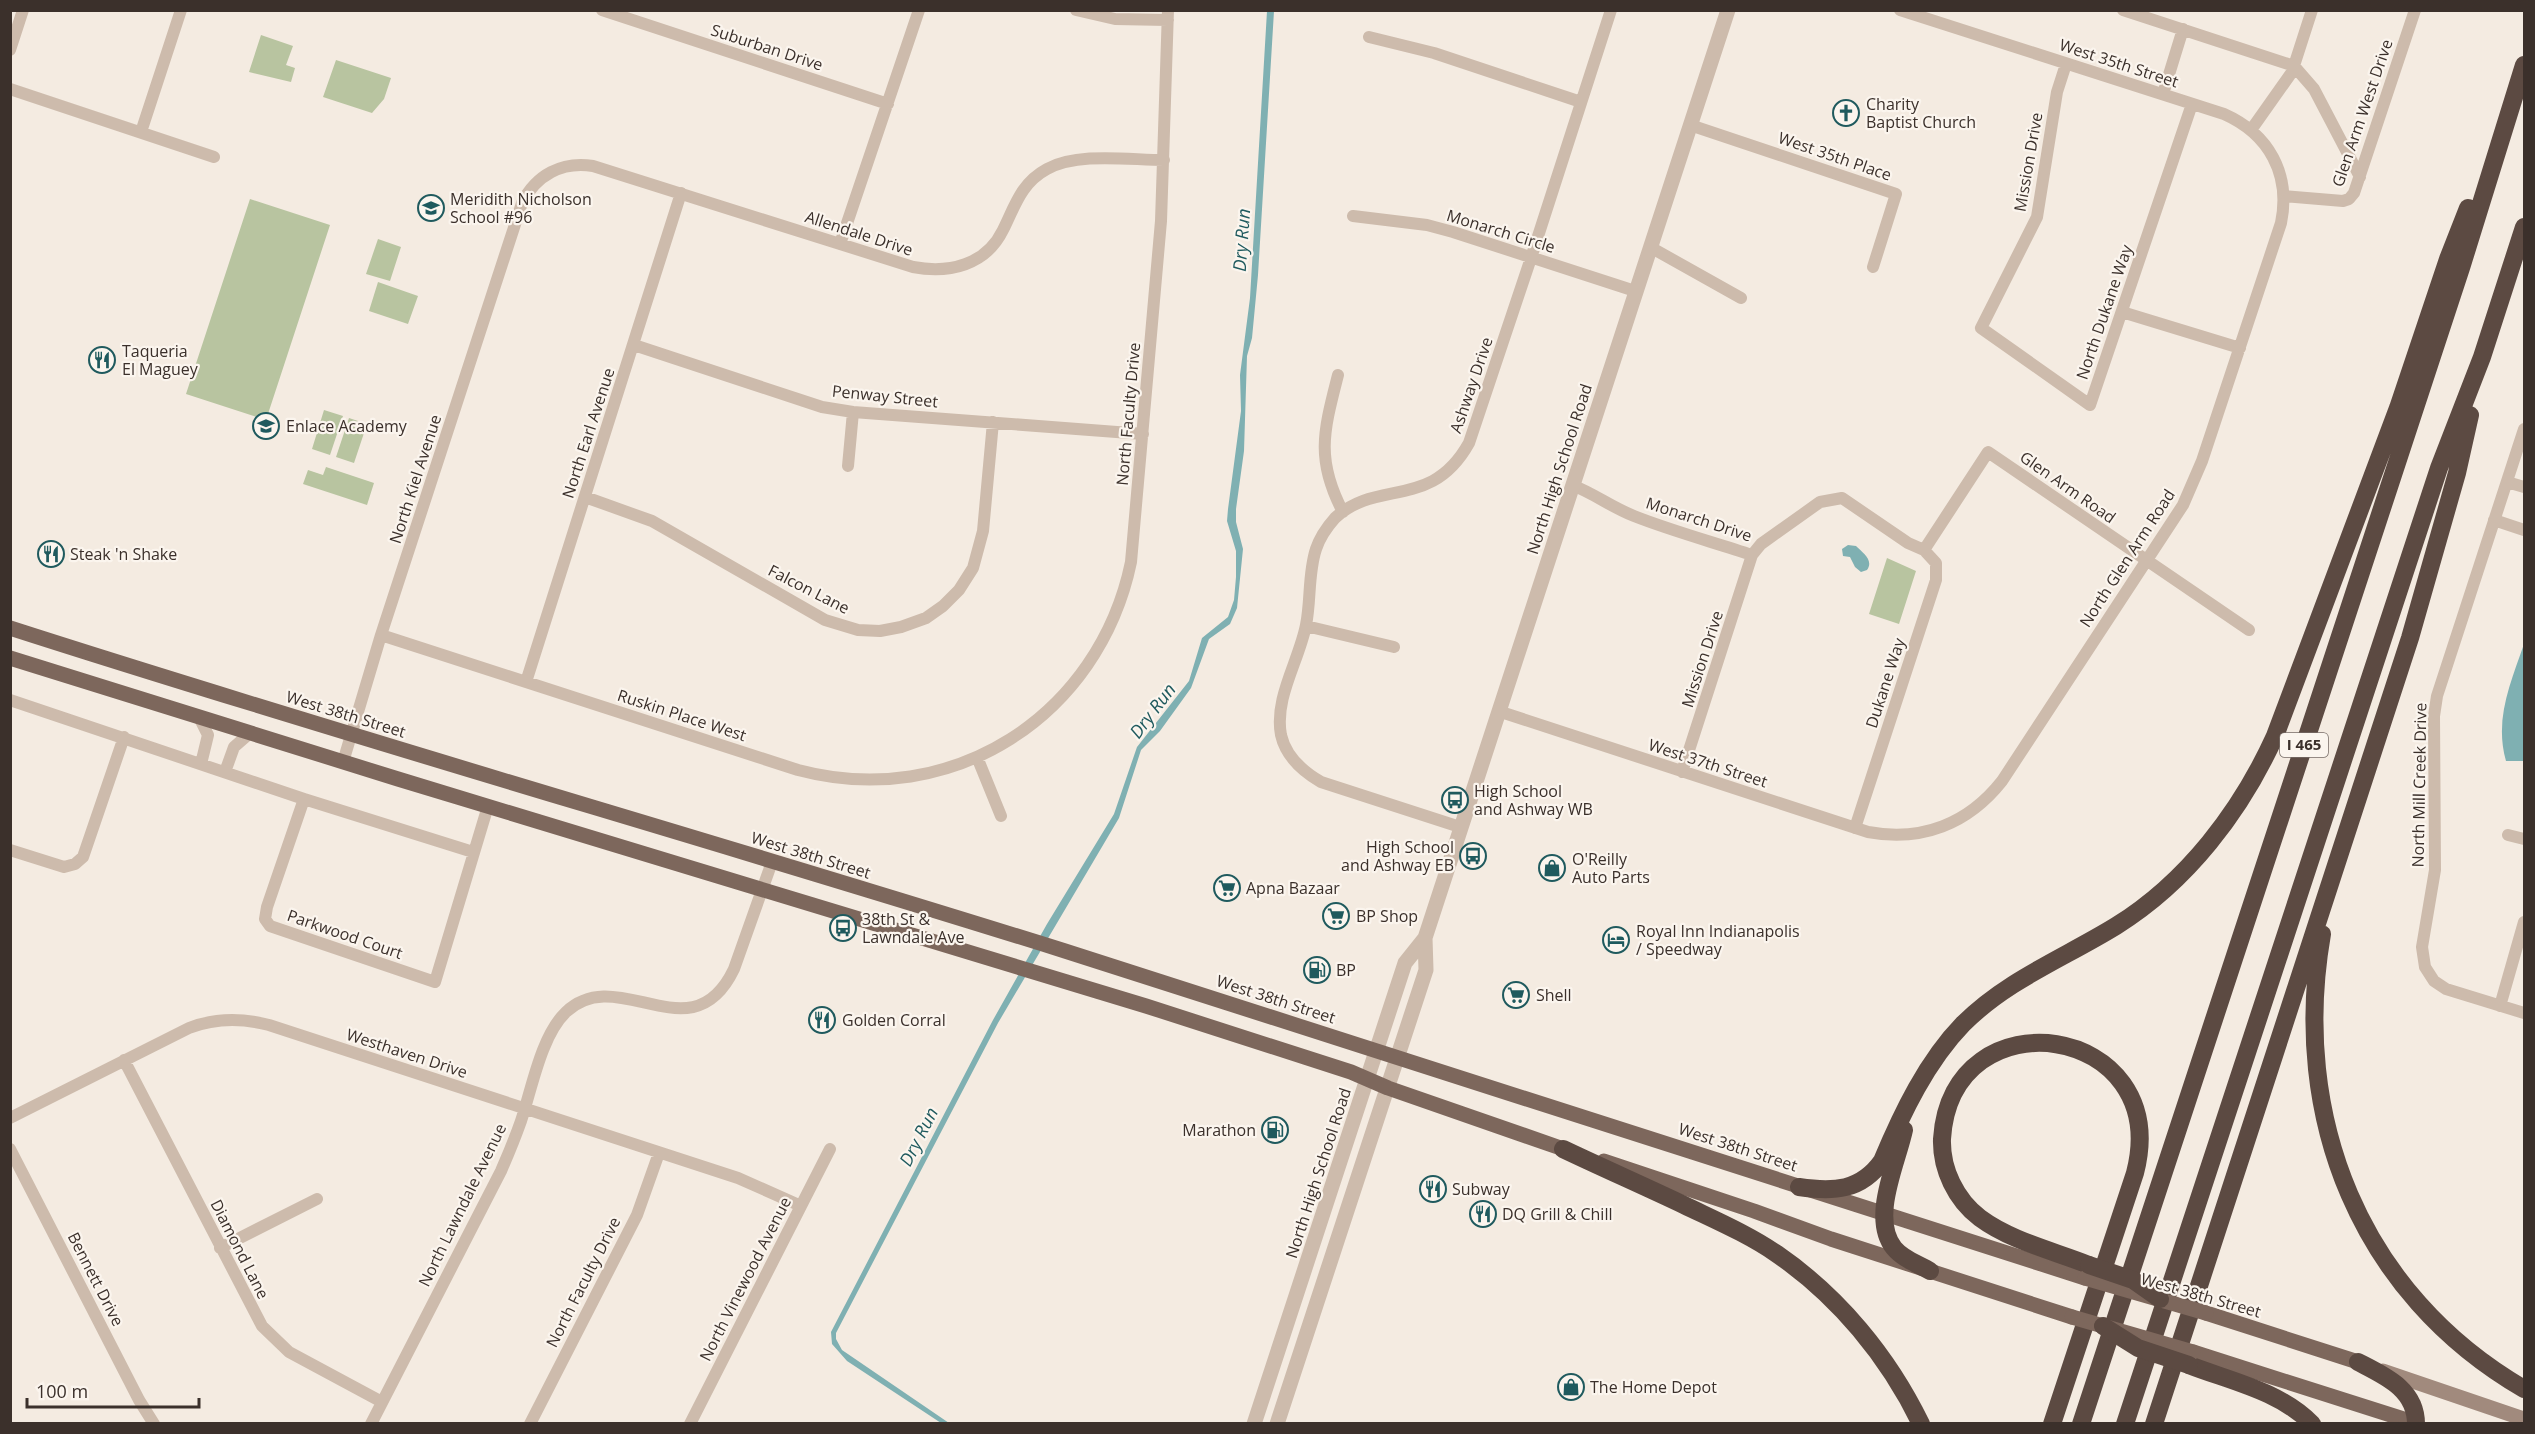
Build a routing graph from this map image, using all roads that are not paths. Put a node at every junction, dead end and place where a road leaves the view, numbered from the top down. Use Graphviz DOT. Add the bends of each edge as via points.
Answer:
graph roads {
  1 [pos="23,10"];
  2 [pos="181,10"];
  3 [pos="602,10"];
  4 [pos="919,10"];
  5 [pos="1076,10"];
  6 [pos="1611,10"];
  7 [pos="1728,10"];
  8 [pos="1900,10"];
  9 [pos="2123,10"];
  10 [pos="2312,10"];
  11 [pos="2415,10"];
  12 [pos="1168,15"];
  13 [pos="2183,29"];
  14 [pos="1369,37"];
  15 [pos="10,50"];
  16 [pos="2066,64"];
  17 [pos="2524,65"];
  18 [pos="2294,66"];
  19 [pos="10,89"];
  20 [pos="2163,94"];
  21 [pos="1581,102"];
  22 [pos="888,104"];
  23 [pos="2192,104"];
  24 [pos="1690,125"];
  25 [pos="2251,130"];
  26 [pos="141,132"];
  27 [pos="214,157"];
  28 [pos="1164,160"];
  29 [pos="2360,177"];
  30 [pos="681,194"];
  31 [pos="2284,196"];
  32 [pos="521,207"];
  33 [pos="1353,216"];
  34 [pos="2524,227"];
  35 [pos="840,244"];
  36 [pos="1650,247"];
  37 [pos="1532,258"];
  38 [pos="1873,267"];
  39 [pos="1635,291"];
  40 [pos="1741,298"];
  41 [pos="2122,312"];
  42 [pos="1981,328"];
  43 [pos="634,345"];
  44 [pos="2240,348"];
  45 [pos="2482,357"];
  46 [pos="1338,375"];
  47 [pos="853,412"];
  48 [pos="993,422"];
  49 [pos="2524,429"];
  50 [pos="1143,434"];
  51 [pos="848,466"];
  52 [pos="2507,482"];
  53 [pos="1572,485"];
  54 [pos="2524,487"];
  55 [pos="585,497"];
  56 [pos="1343,512"];
  57 [pos="2494,520"];
  58 [pos="2524,530"];
  59 [pos="1924,550"];
  60 [pos="1752,555"];
  61 [pos="2145,560"];
  62 [pos="1306,626"];
  63 [pos="10,628"];
  64 [pos="2249,630"];
  65 [pos="381,635"];
  66 [pos="1394,647"];
  67 [pos="10,658"];
  68 [pos="526,682"];
  69 [pos="10,700"];
  70 [pos="1498,711"];
  71 [pos="199,717"];
  72 [pos="250,733"];
  73 [pos="351,735"];
  74 [pos="124,737"];
  75 [pos="976,757"];
  76 [pos="343,762"];
  77 [pos="201,764"];
  78 [pos="225,772"];
  79 [pos="1682,772"];
  80 [pos="304,799"];
  81 [pos="488,806"];
  82 [pos="1001,816"];
  83 [pos="1461,827"];
  84 [pos="1855,828"];
  85 [pos="1910,835"];
  86 [pos="2508,835"];
  87 [pos="2524,839"];
  88 [pos="10,850"];
  89 [pos="473,852"];
  90 [pos="772,862"];
  91 [pos="2337,864"];
  92 [pos="764,889"];
  93 [pos="2524,922"];
  94 [pos="1425,938"];
  95 [pos="2500,1006"];
  96 [pos="2524,1013"];
  97 [pos="1377,1050"];
  98 [pos="1398,1057"];
  99 [pos="124,1060"];
  100 [pos="1368,1078"];
  101 [pos="1388,1088"];
  102 [pos="1908,1108"];
  103 [pos="525,1109"];
  104 [pos="10,1118"];
  105 [pos="10,1149"];
  106 [pos="830,1149"];
  107 [pos="1563,1149"];
  108 [pos="659,1153"];
  109 [pos="1799,1187"];
  110 [pos="317,1199"];
  111 [pos="801,1206"];
  112 [pos="1885,1214"];
  113 [pos="220,1248"];
  114 [pos="1930,1271"];
  115 [pos="2087,1271"];
  116 [pos="2160,1299"];
  117 [pos="2103,1326"];
  118 [pos="2191,1358"];
  119 [pos="2358,1362"];
  120 [pos="2524,1389"];
  121 [pos="382,1402"];
  122 [pos="2524,1419"];
  123 [pos="2416,1423"];
  124 [pos="154,1424"];
  125 [pos="371,1424"];
  126 [pos="530,1424"];
  127 [pos="690,1424"];
  128 [pos="1254,1424"];
  129 [pos="1276,1424"];
  130 [pos="1921,1424"];
  131 [pos="2052,1424"];
  132 [pos="2081,1424"];
  133 [pos="2125,1424"];
  134 [pos="2154,1424"];
  135 [pos="2312,1424"];
  1 -- 15 [label="street"];
  2 -- 26 [label="street"];
  3 -- 22 [label="street, Suburban Drive"];
  4 -- 22 [label="street"];
  5 -- 12 [label="street" via="1115,19"];
  6 -- 21 [label="street, Ashway Drive"];
  7 -- 24 [label="street, North High School Road"];
  8 -- 16 [label="street, West 35th Street"];
  9 -- 13 [label="street"];
  10 -- 18 [label="street"];
  11 -- 29 [label="street, Glen Arm West Drive"];
  12 -- 28 [label="street, North Faculty Drive"];
  13 -- 18 [label="street"];
  13 -- 20 [label="street"];
  14 -- 21 [label="street" via="1434,53"];
  16 -- 20 [label="street, West 35th Street"];
  16 -- 42 [label="street, Mission Drive" via="2057,92 2037,217"];
  17 -- 102 [label="highway" via="2448,259 2398,408 2278,727 2258,771 2205,849 2149,903 2099,936 2016,981 1962,1025 1929,1068"];
  17 -- 132 [label="highway, I 465" via="2461,268"];
  18 -- 25 [label="street"];
  18 -- 29 [label="street" via="2314,89"];
  19 -- 26 [label="street"];
  20 -- 23 [label="street, West 35th Street"];
  21 -- 37 [label="street, Ashway Drive"];
  22 -- 35 [label="street"];
  23 -- 25 [label="street, West 35th Street" via="2224,114"];
  23 -- 41 [label="street, North Dukane Way"];
  24 -- 36 [label="street, North High School Road"];
  24 -- 38 [label="street, West 35th Place" via="1896,194"];
  25 -- 31 [label="street, West 35th Street" via="2274,157"];
  26 -- 27 [label="street"];
  28 -- 35 [label="street, Allendale Drive" via="1076,159 1046,169 1022,189 995,242 980,257 961,267 924,269"];
  28 -- 50 [label="street, North Faculty Drive"];
  29 -- 31 [label="street, Glen Arm West Drive" via="2354,193 2343,201"];
  30 -- 32 [label="street, Allendale Drive" via="593,166 572,165 538,180"];
  30 -- 35 [label="street, Allendale Drive"];
  30 -- 43 [label="street, North Earl Avenue"];
  31 -- 44 [label="street, North Glen Arm Road" via="2281,223"];
  32 -- 65 [label="street, North Kiel Avenue"];
  33 -- 37 [label="street, Monarch Circle" via="1427,225"];
  34 -- 45 [label="highway, I 465"];
  36 -- 39 [label="street, North High School Road"];
  36 -- 40 [label="street"];
  37 -- 39 [label="street, Monarch Circle"];
  37 -- 56 [label="street, Ashway Drive" via="1473,432 1457,460 1424,486 1370,499"];
  39 -- 53 [label="street, North High School Road"];
  41 -- 42 [label="street, North Dukane Way" via="2090,405"];
  41 -- 44 [label="street"];
  43 -- 47 [label="street, Penway Street" via="812,404"];
  43 -- 55 [label="street, North Earl Avenue"];
  44 -- 61 [label="street, North Glen Arm Road" via="2192,486 2172,524"];
  45 -- 91 [label="highway" via="2451,495 2410,638"];
  45 -- 133 [label="highway, I 465" via="2439,468"];
  46 -- 56 [label="street" via="1328,414 1324,457 1329,482"];
  47 -- 48 [label="street, Penway Street"];
  47 -- 51 [label="street"];
  48 -- 50 [label="street, Penway Street"];
  48 -- 55 [label="street, Falcon Lane" via="983,531 973,568 943,606 926,618 900,627 864,631 825,620 652,521"];
  49 -- 52 [label="street, North Mill Creek Drive"];
  50 -- 75 [label="street, North Faculty Drive" via="1131,562 1122,598 1103,641 1077,681 1044,715 1005,744"];
  52 -- 54 [label="street"];
  52 -- 57 [label="street, North Mill Creek Drive"];
  53 -- 60 [label="street, Monarch Drive" via="1634,516"];
  53 -- 70 [label="street, North High School Road"];
  55 -- 68 [label="street, North Earl Avenue"];
  56 -- 62 [label="street, Ashway Drive" via="1328,527 1316,550"];
  57 -- 58 [label="street"];
  57 -- 95 [label="street, North Mill Creek Drive" via="2436,701 2435,870 2422,951 2428,973 2446,989"];
  59 -- 60 [label="street, Monarch Drive" via="1842,498 1820,502 1761,544"];
  59 -- 61 [label="street, Glen Arm Road" via="1988,452"];
  59 -- 84 [label="street, Dukane Way" via="1936,562 1936,580"];
  60 -- 79 [label="street, Mission Drive"];
  61 -- 64 [label="street, Glen Arm Road"];
  61 -- 85 [label="street, North Glen Arm Road" via="1995,790 1951,825"];
  62 -- 66 [label="street"];
  62 -- 83 [label="street, Ashway Drive" via="1280,713 1283,740 1292,759 1321,782"];
  63 -- 73 [label="main road, West 38th Street"];
  65 -- 68 [label="street, Ruskin Place West"];
  65 -- 73 [label="street, North Kiel Avenue"];
  67 -- 71 [label="main road"];
  68 -- 75 [label="street, Ruskin Place West" via="823,776 899,778"];
  69 -- 74 [label="street"];
  70 -- 79 [label="street, West 37th Street"];
  70 -- 83 [label="street, North High School Road"];
  71 -- 72 [label="main road"];
  71 -- 77 [label="street" via="208,735"];
  72 -- 76 [label="main road"];
  72 -- 78 [label="street" via="234,747"];
  73 -- 76 [label="street, North Kiel Avenue"];
  73 -- 90 [label="main road, West 38th Street"];
  74 -- 77 [label="street"];
  74 -- 88 [label="street" via="84,857 64,867"];
  75 -- 82 [label="street"];
  76 -- 81 [label="main road"];
  77 -- 78 [label="street"];
  78 -- 80 [label="street"];
  79 -- 84 [label="street, West 37th Street"];
  80 -- 89 [label="street"];
  80 -- 89 [label="street, Parkwood Court" via="267,907 270,926 435,982"];
  81 -- 89 [label="street"];
  81 -- 92 [label="main road"];
  83 -- 94 [label="street, North High School Road"];
  84 -- 85 [label="street, West 37th Street" via="1882,835"];
  86 -- 87 [label="street"];
  90 -- 92 [label="street, North Lawndale Avenue"];
  90 -- 97 [label="main road, West 38th Street"];
  91 -- 120 [label="highway" via="2319,951 2313,1050 2321,1106 2337,1162 2373,1239 2406,1287 2466,1348"];
  91 -- 134 [label="highway"];
  92 -- 100 [label="main road" via="1011,963"];
  92 -- 103 [label="street, North Lawndale Avenue" via="734,969 715,995 696,1006 680,1009 609,995 589,998 574,1006 549,1035"];
  93 -- 95 [label="street"];
  94 -- 97 [label="street, North High School Road" via="1405,963"];
  94 -- 98 [label="street, North High School Road" via="1426,970"];
  95 -- 96 [label="street"];
  97 -- 98 [label="main road, West 38th Street"];
  97 -- 100 [label="street, North High School Road"];
  98 -- 101 [label="street, North High School Road"];
  98 -- 109 [label="main road, West 38th Street"];
  99 -- 103 [label="street, Westhaven Drive" via="194,1026 242,1020 269,1025"];
  99 -- 104 [label="street, Westhaven Drive"];
  99 -- 113 [label="street, Diamond Lane"];
  100 -- 101 [label="main road"];
  100 -- 128 [label="street, North High School Road"];
  101 -- 107 [label="main road"];
  101 -- 129 [label="street, North High School Road"];
  102 -- 109 [label="highway" via="1882,1161 1872,1172 1842,1189"];
  102 -- 112 [label="highway"];
  103 -- 108 [label="street, Westhaven Drive"];
  103 -- 121 [label="street, North Lawndale Avenue" via="501,1171"];
  105 -- 124 [label="street, Bennett Drive"];
  106 -- 111 [label="street, North Vinewood Avenue"];
  107 -- 114 [label="main road"];
  107 -- 130 [label="highway" via="1723,1223 1791,1264 1864,1333 1902,1388"];
  108 -- 111 [label="street, Westhaven Drive" via="752,1183"];
  108 -- 126 [label="street, North Faculty Drive" via="637,1215"];
  109 -- 112 [label="main road, West 38th Street"];
  110 -- 113 [label="street"];
  111 -- 127 [label="street, North Vinewood Avenue"];
  112 -- 114 [label="highway" via="1893,1248"];
  112 -- 115 [label="main road, West 38th Street"];
  113 -- 121 [label="street, Diamond Lane" via="256,1317 276,1341 297,1357"];
  114 -- 117 [label="main road, bridge"];
  115 -- 116 [label="highway, bridge" via="2133,1280"];
  115 -- 131 [label="highway" via="1989,1225 1966,1206 1947,1172 1943,1133 1953,1095 1978,1065 2012,1046 2052,1042 2071,1046 2098,1060 2125,1088 2139,1125 2135,1173"];
  116 -- 119 [label="main road, West 38th Street, bridge"];
  117 -- 118 [label="highway, bridge" via="2138,1348"];
  118 -- 123 [label="main road"];
  118 -- 135 [label="highway" via="2279,1399"];
  119 -- 122 [label="main road, West 38th Street"];
  119 -- 123 [label="highway" via="2383,1375 2406,1394"];
  121 -- 125 [label="street, North Lawndale Avenue"];
}
